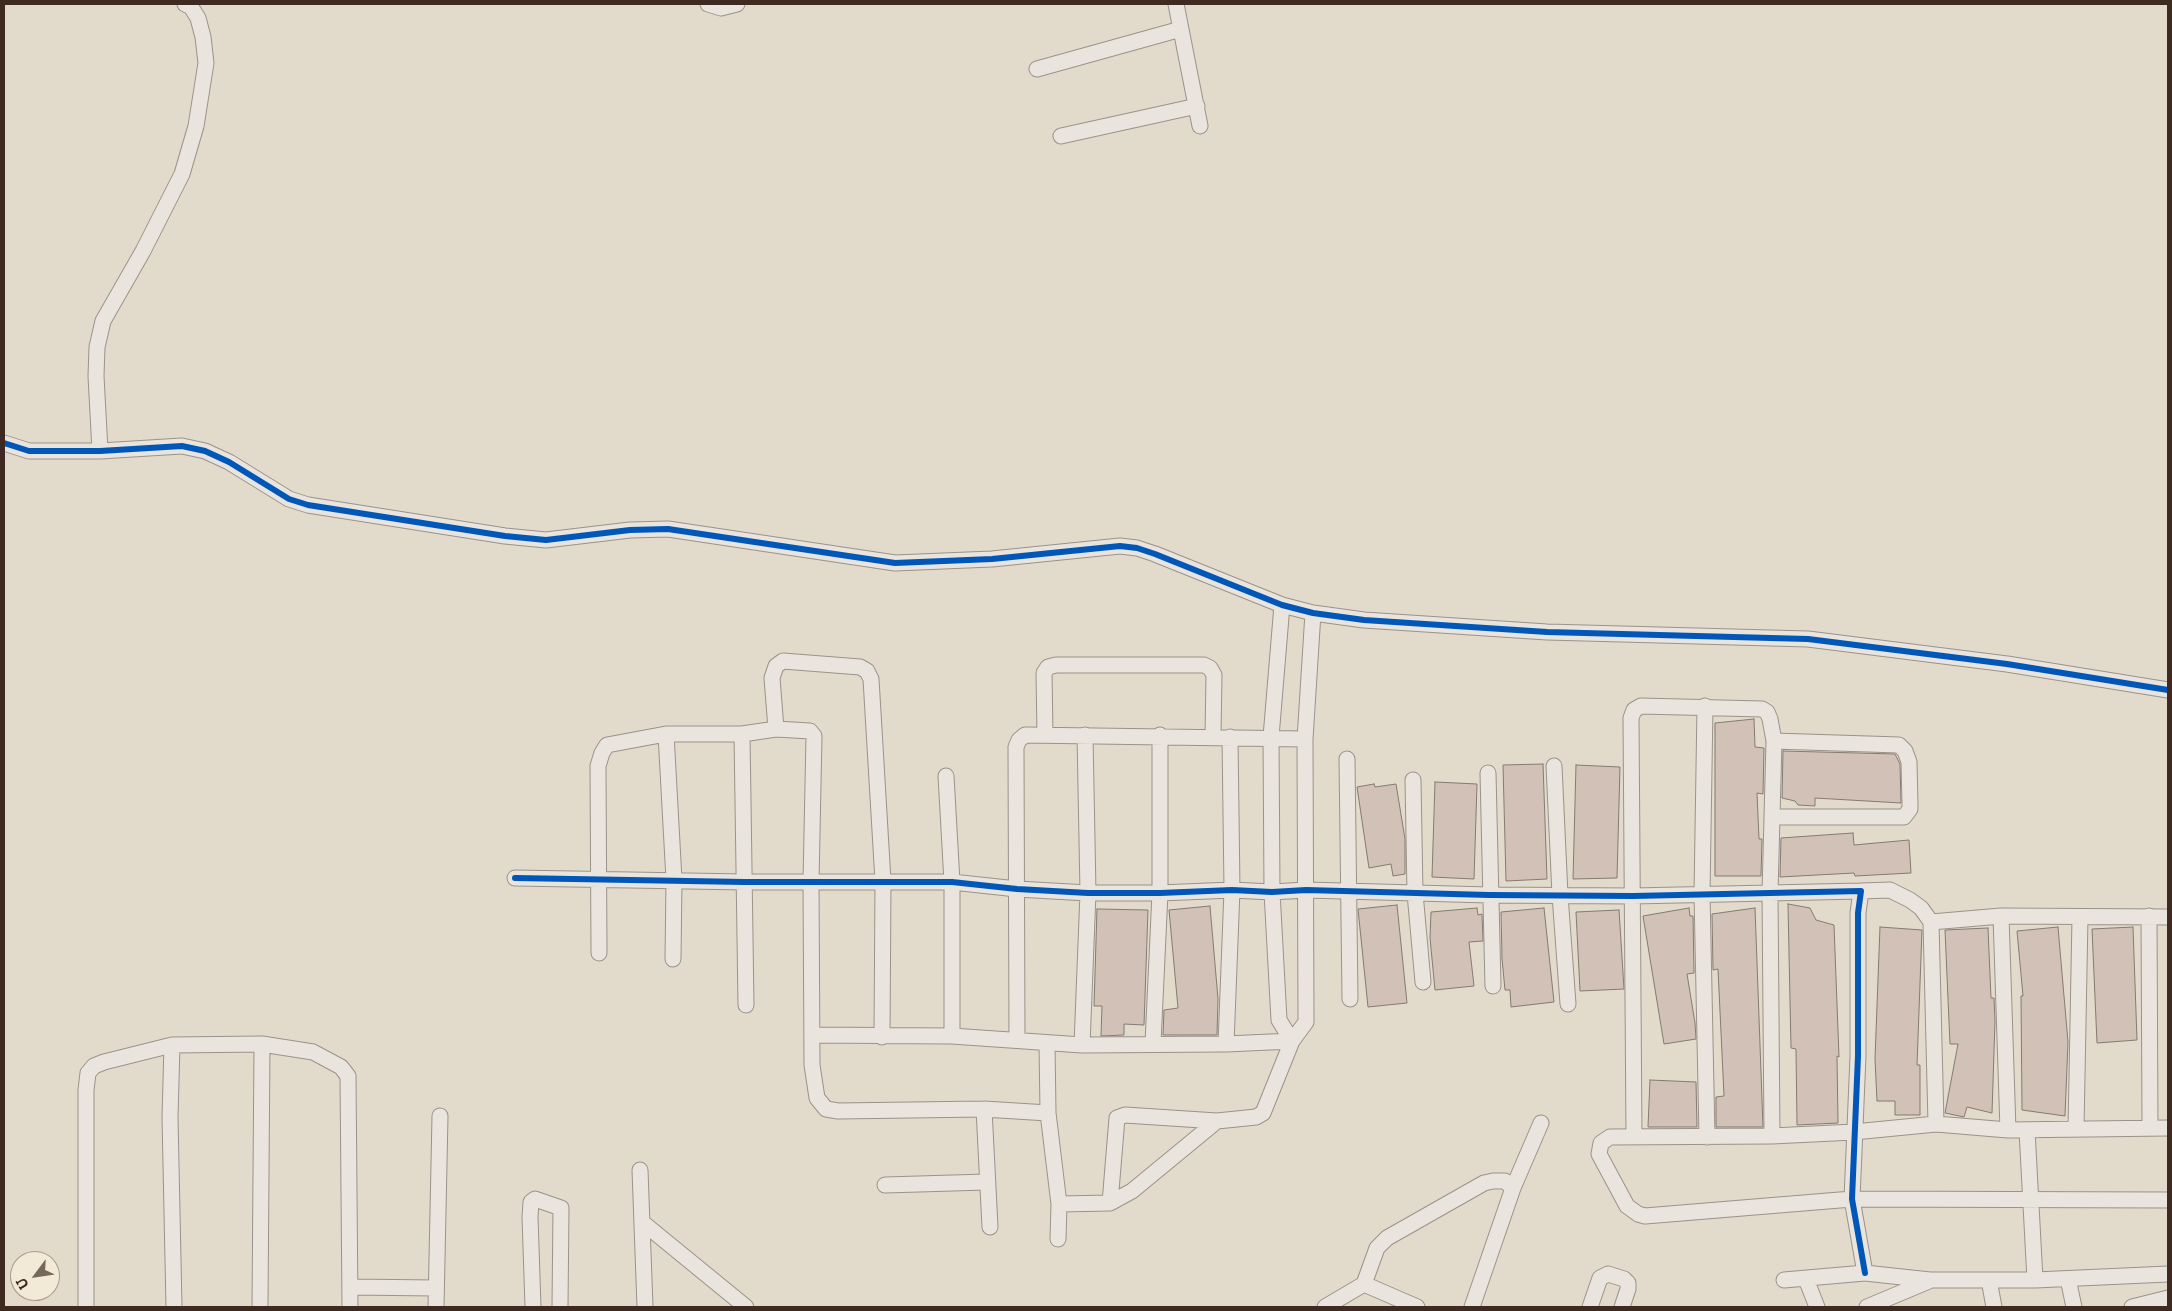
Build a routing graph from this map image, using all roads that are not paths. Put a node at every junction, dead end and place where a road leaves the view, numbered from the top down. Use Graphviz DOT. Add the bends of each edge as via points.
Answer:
graph roads {
  1 [pos="185,4"];
  2 [pos="708,4"];
  3 [pos="737,4"];
  4 [pos="1176,4"];
  5 [pos="1181,30"];
  6 [pos="1037,69"];
  7 [pos="1197,106"];
  8 [pos="1200,126"];
  9 [pos="1061,136"];
  10 [pos="4,443"];
  11 [pos="100,451"];
  12 [pos="1282,605"];
  13 [pos="1313,613"];
  14 [pos="2168,690"];
  15 [pos="1705,706"];
  16 [pos="776,729"];
  17 [pos="666,734"];
  18 [pos="742,734"];
  19 [pos="1045,734"];
  20 [pos="1085,735"];
  21 [pos="1160,735"];
  22 [pos="1213,736"];
  23 [pos="1230,737"];
  24 [pos="1271,737"];
  25 [pos="1305,739"];
  26 [pos="1774,740"];
  27 [pos="1347,759"];
  28 [pos="1554,766"];
  29 [pos="1488,772"];
  30 [pos="946,776"];
  31 [pos="1413,780"];
  32 [pos="1774,817"];
  33 [pos="515,878"];
  34 [pos="600,880"];
  35 [pos="674,880"];
  36 [pos="883,881"];
  37 [pos="746,882"];
  38 [pos="811,882"];
  39 [pos="952,882"];
  40 [pos="1017,889"];
  41 [pos="1232,890"];
  42 [pos="1306,890"];
  43 [pos="1347,890"];
  44 [pos="1861,891"];
  45 [pos="1272,892"];
  46 [pos="1770,892"];
  47 [pos="1088,893"];
  48 [pos="1160,893"];
  49 [pos="1415,893"];
  50 [pos="1702,894"];
  51 [pos="1489,895"];
  52 [pos="1560,896"];
  53 [pos="1633,896"];
  54 [pos="2001,916"];
  55 [pos="2149,916"];
  56 [pos="2080,917"];
  57 [pos="2168,917"];
  58 [pos="1931,922"];
  59 [pos="599,953"];
  60 [pos="674,959"];
  61 [pos="1422,982"];
  62 [pos="1493,986"];
  63 [pos="1350,999"];
  64 [pos="746,1004"];
  65 [pos="1568,1004"];
  66 [pos="812,1035"];
  67 [pos="952,1036"];
  68 [pos="882,1037"];
  69 [pos="1017,1040"];
  70 [pos="1292,1041"];
  71 [pos="1046,1043"];
  72 [pos="1153,1043"];
  73 [pos="262,1044"];
  74 [pos="1226,1044"];
  75 [pos="172,1045"];
  76 [pos="1082,1045"];
  77 [pos="984,1109"];
  78 [pos="1048,1113"];
  79 [pos="440,1116"];
  80 [pos="1217,1121"];
  81 [pos="1541,1123"];
  82 [pos="1936,1124"];
  83 [pos="2150,1128"];
  84 [pos="2168,1128"];
  85 [pos="2076,1129"];
  86 [pos="2008,1130"];
  87 [pos="2027,1130"];
  88 [pos="1854,1132"];
  89 [pos="1772,1136"];
  90 [pos="1634,1137"];
  91 [pos="1707,1137"];
  92 [pos="640,1170"];
  93 [pos="986,1182"];
  94 [pos="885,1184"];
  95 [pos="1513,1188"];
  96 [pos="1852,1199"];
  97 [pos="2030,1200"];
  98 [pos="2168,1200"];
  99 [pos="1110,1203"];
  100 [pos="1059,1204"];
  101 [pos="642,1222"];
  102 [pos="990,1227"];
  103 [pos="1058,1239"];
  104 [pos="1865,1272"];
  105 [pos="2168,1274"];
  106 [pos="1806,1279"];
  107 [pos="2068,1279"];
  108 [pos="1784,1280"];
  109 [pos="1930,1280"];
  110 [pos="1989,1280"];
  111 [pos="2034,1280"];
  112 [pos="1364,1284"];
  113 [pos="351,1287"];
  114 [pos="436,1288"];
  115 [pos="2168,1298"];
  116 [pos="86,1307"];
  117 [pos="174,1307"];
  118 [pos="260,1307"];
  119 [pos="350,1307"];
  120 [pos="436,1307"];
  121 [pos="533,1307"];
  122 [pos="560,1307"];
  123 [pos="645,1307"];
  124 [pos="746,1307"];
  125 [pos="1325,1307"];
  126 [pos="1417,1307"];
  127 [pos="1472,1307"];
  128 [pos="1590,1307"];
  129 [pos="1622,1307"];
  130 [pos="1817,1307"];
  131 [pos="1867,1307"];
  132 [pos="1994,1307"];
  133 [pos="2074,1307"];
  134 [pos="2132,1307"];
  1 -- 11 [label="street" via="198,18 204,37 206,64 196,126 182,174 103,321 97,347 96,376"];
  2 -- 3 [label="street" via="720,8"];
  4 -- 5 [label="street"];
  5 -- 6 [label="street"];
  5 -- 7 [label="street"];
  7 -- 8 [label="street"];
  7 -- 9 [label="street"];
  10 -- 11 [label="street" via="29,451"];
  11 -- 12 [label="street" via="182,446 205,451 229,462 289,499 308,505 466,531 546,540 668,529 895,563 992,559 1120,546 1137,548"];
  12 -- 13 [label="street"];
  12 -- 24 [label="street"];
  13 -- 14 [label="street" via="1384,623 1528,631 1808,639 2008,664"];
  13 -- 25 [label="street"];
  15 -- 26 [label="street" via="1762,709 1767,712"];
  15 -- 50 [label="street"];
  15 -- 53 [label="street" via="1641,706 1634,710 1631,718"];
  16 -- 18 [label="street"];
  16 -- 36 [label="street" via="772,678 776,666 783,661 860,667 867,671 871,679"];
  16 -- 38 [label="street" via="810,731 814,736"];
  17 -- 18 [label="street"];
  17 -- 34 [label="street" via="607,745 602,753 598,766"];
  17 -- 35 [label="street"];
  18 -- 37 [label="street"];
  19 -- 20 [label="street"];
  19 -- 22 [label="street" via="1044,673 1048,667 1056,664 1204,664 1214,675"];
  19 -- 40 [label="street" via="1025,735 1016,746"];
  20 -- 21 [label="street"];
  20 -- 47 [label="street"];
  21 -- 22 [label="street"];
  21 -- 48 [label="street"];
  22 -- 23 [label="street"];
  23 -- 24 [label="street"];
  23 -- 41 [label="street"];
  24 -- 25 [label="street"];
  24 -- 45 [label="street"];
  25 -- 42 [label="street"];
  26 -- 32 [label="street"];
  26 -- 32 [label="street" via="1899,745 1909,762 1910,809 1904,817"];
  27 -- 43 [label="street"];
  28 -- 52 [label="street"];
  29 -- 51 [label="street"];
  30 -- 39 [label="street"];
  31 -- 49 [label="street"];
  32 -- 46 [label="street"];
  33 -- 34 [label="street"];
  34 -- 35 [label="street"];
  34 -- 59 [label="street"];
  35 -- 37 [label="street"];
  35 -- 60 [label="street"];
  36 -- 38 [label="street"];
  36 -- 39 [label="street"];
  36 -- 68 [label="street"];
  37 -- 38 [label="street"];
  37 -- 64 [label="street"];
  38 -- 66 [label="street"];
  39 -- 40 [label="street"];
  39 -- 67 [label="street"];
  40 -- 47 [label="street"];
  40 -- 69 [label="street"];
  41 -- 45 [label="street"];
  41 -- 48 [label="street"];
  41 -- 74 [label="street"];
  42 -- 43 [label="street"];
  42 -- 45 [label="street"];
  42 -- 70 [label="street" via="1306,1022"];
  43 -- 49 [label="street"];
  43 -- 63 [label="street"];
  44 -- 46 [label="street"];
  44 -- 58 [label="street" via="1890,890 1916,904"];
  44 -- 88 [label="street"];
  45 -- 70 [label="street" via="1279,1020"];
  46 -- 50 [label="street"];
  46 -- 89 [label="street"];
  47 -- 48 [label="street"];
  47 -- 76 [label="street"];
  48 -- 72 [label="street"];
  49 -- 51 [label="street"];
  49 -- 61 [label="street"];
  50 -- 53 [label="street"];
  50 -- 91 [label="street"];
  51 -- 52 [label="street"];
  51 -- 62 [label="street"];
  52 -- 53 [label="street"];
  52 -- 65 [label="street"];
  53 -- 90 [label="street"];
  54 -- 56 [label="street"];
  54 -- 58 [label="street"];
  54 -- 86 [label="street"];
  55 -- 56 [label="street"];
  55 -- 57 [label="street"];
  55 -- 83 [label="street"];
  56 -- 85 [label="street"];
  58 -- 82 [label="street"];
  66 -- 68 [label="street"];
  66 -- 77 [label="street" via="817,1098 826,1109"];
  67 -- 68 [label="street"];
  67 -- 69 [label="street"];
  69 -- 71 [label="street"];
  70 -- 74 [label="street"];
  70 -- 80 [label="street" via="1263,1113 1256,1117"];
  71 -- 76 [label="street"];
  71 -- 78 [label="street"];
  72 -- 74 [label="street"];
  72 -- 76 [label="street"];
  73 -- 75 [label="street"];
  73 -- 113 [label="street" via="313,1052 341,1067 348,1076"];
  73 -- 118 [label="street"];
  75 -- 116 [label="street" via="104,1062 88,1073"];
  75 -- 117 [label="street" via="170,1117"];
  77 -- 78 [label="street"];
  77 -- 93 [label="street"];
  78 -- 100 [label="street"];
  79 -- 114 [label="street"];
  80 -- 99 [label="street" via="1132,1191"];
  80 -- 99 [label="street" via="1125,1115 1117,1118"];
  81 -- 95 [label="street"];
  82 -- 86 [label="street"];
  82 -- 88 [label="street"];
  83 -- 84 [label="street"];
  83 -- 85 [label="street"];
  85 -- 87 [label="street"];
  86 -- 87 [label="street"];
  87 -- 97 [label="street"];
  88 -- 89 [label="street"];
  88 -- 96 [label="street"];
  89 -- 91 [label="street"];
  90 -- 91 [label="street"];
  90 -- 96 [label="street" via="1605,1139 1599,1154 1627,1206 1645,1216"];
  92 -- 101 [label="street"];
  93 -- 94 [label="street"];
  93 -- 102 [label="street"];
  95 -- 112 [label="street" via="1505,1181 1493,1180 1387,1238 1377,1248"];
  95 -- 127 [label="street"];
  96 -- 97 [label="street"];
  96 -- 104 [label="street"];
  97 -- 98 [label="street"];
  97 -- 111 [label="street"];
  99 -- 100 [label="street"];
  100 -- 103 [label="street"];
  101 -- 123 [label="street"];
  101 -- 124 [label="street"];
  104 -- 106 [label="street"];
  104 -- 109 [label="street"];
  105 -- 107 [label="street"];
  106 -- 108 [label="street"];
  106 -- 130 [label="street"];
  107 -- 111 [label="street"];
  107 -- 133 [label="street"];
  109 -- 110 [label="street"];
  109 -- 131 [label="street"];
  110 -- 111 [label="street"];
  110 -- 132 [label="street"];
  112 -- 125 [label="street"];
  112 -- 126 [label="street"];
  113 -- 114 [label="street"];
  113 -- 119 [label="street"];
  114 -- 120 [label="street"];
  115 -- 134 [label="street"];
  121 -- 122 [label="street" via="530,1217 531,1202 535,1199 561,1208"];
  128 -- 129 [label="street" via="1600,1278 1608,1274 1628,1283"];
}
